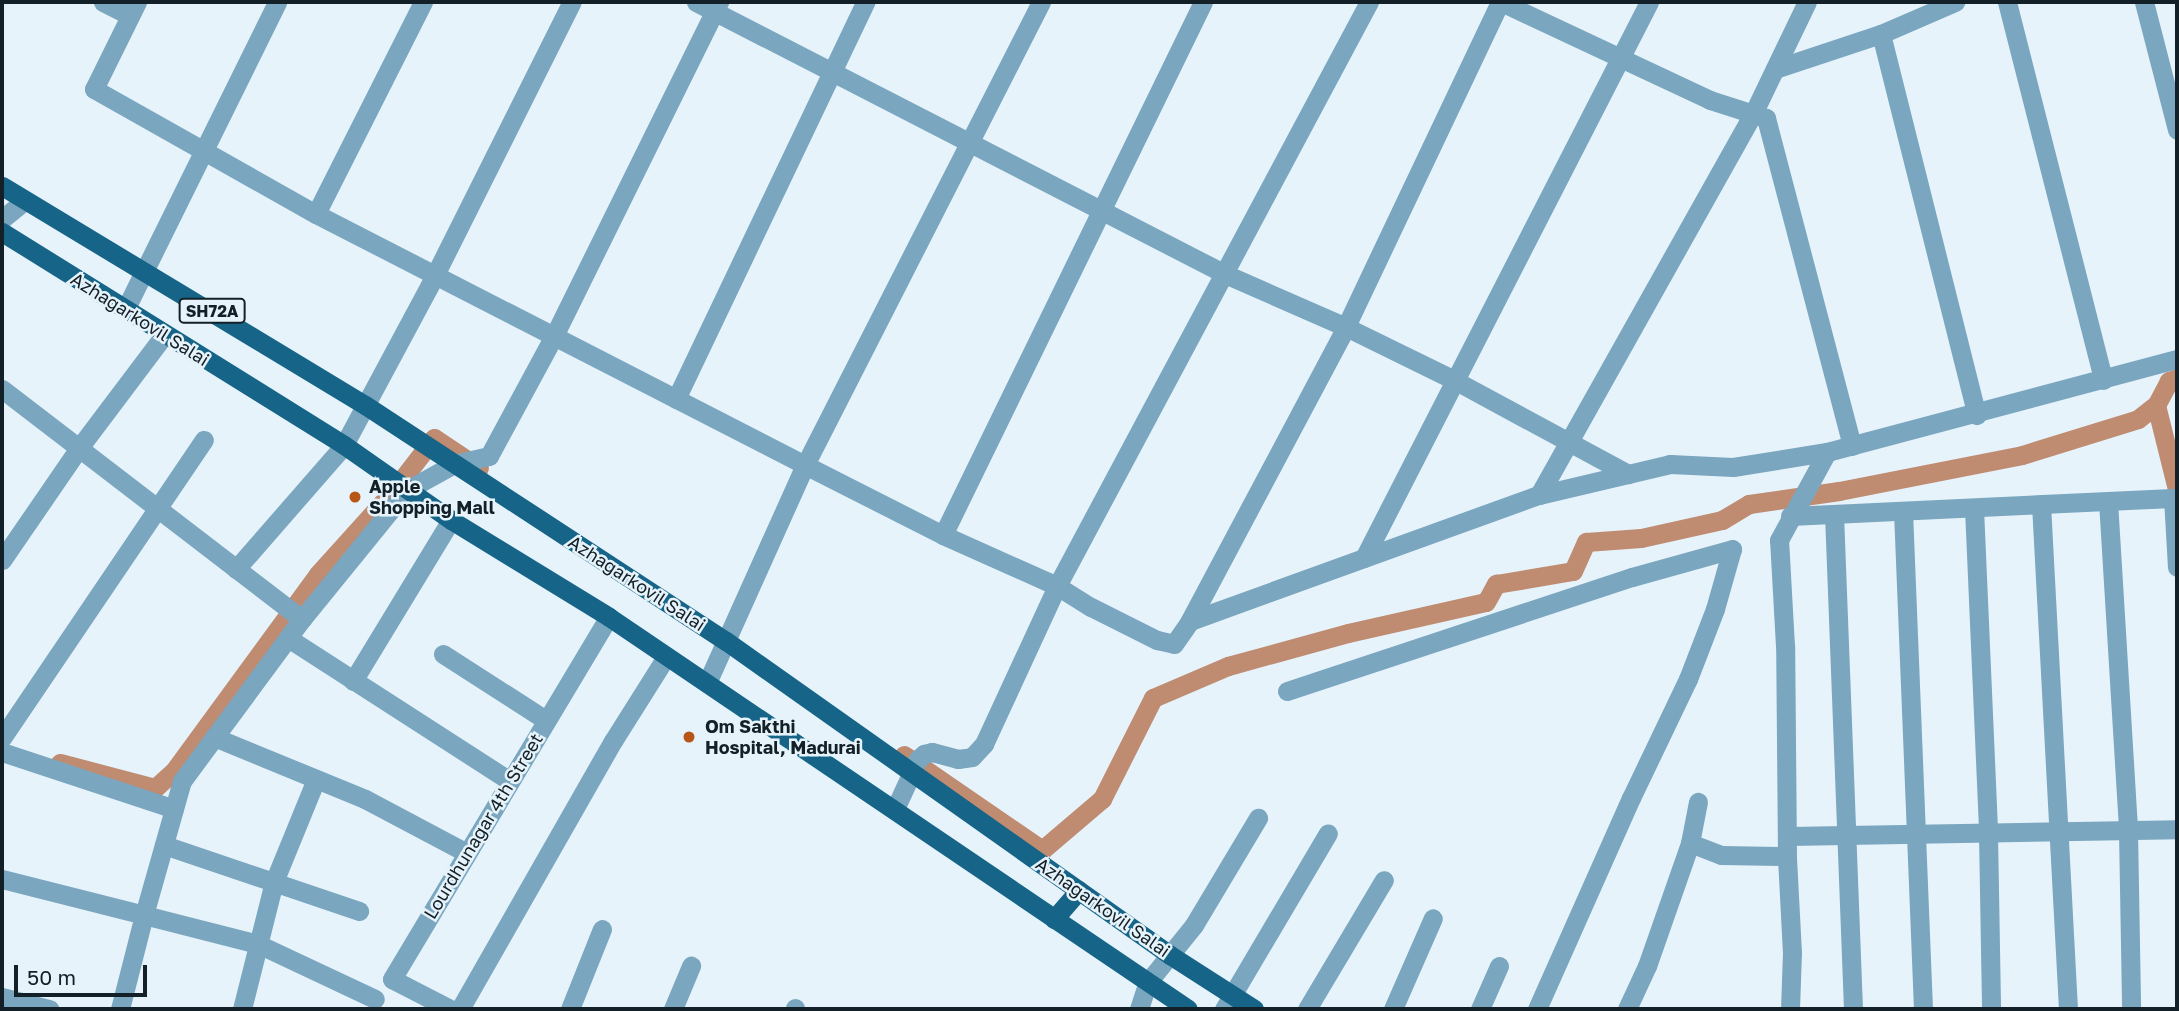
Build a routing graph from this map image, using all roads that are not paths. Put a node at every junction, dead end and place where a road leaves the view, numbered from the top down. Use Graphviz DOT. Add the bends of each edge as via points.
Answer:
graph roads {
  1 [pos="103,2"];
  2 [pos="277,2"];
  3 [pos="424,2"];
  4 [pos="572,2"];
  5 [pos="696,2"];
  6 [pos="865,2"];
  7 [pos="1041,2"];
  8 [pos="1203,2"];
  9 [pos="1369,2"];
  10 [pos="1501,2"];
  11 [pos="1649,2"];
  12 [pos="1807,2"];
  13 [pos="1917,2"];
  14 [pos="1955,2"];
  15 [pos="2007,2"];
  16 [pos="2144,2"];
  17 [pos="717,6"];
  18 [pos="133,9"];
  19 [pos="1881,34"];
  20 [pos="1622,59"];
  21 [pos="1775,68"];
  22 [pos="831,73"];
  23 [pos="1753,114"];
  24 [pos="2177,130"];
  25 [pos="969,145"];
  26 [pos="201,152"];
  27 [pos="2,186"];
  28 [pos="24,201"];
  29 [pos="1103,209"];
  30 [pos="316,214"];
  31 [pos="2,219"];
  32 [pos="2,232"];
  33 [pos="145,270"];
  34 [pos="1225,274"];
  35 [pos="435,275"];
  36 [pos="126,308"];
  37 [pos="1346,327"];
  38 [pos="164,335"];
  39 [pos="554,336"];
  40 [pos="2177,359"];
  41 [pos="2103,380"];
  42 [pos="1456,381"];
  43 [pos="2,389"];
  44 [pos="676,399"];
  45 [pos="365,405"];
  46 [pos="1977,415"];
  47 [pos="204,440"];
  48 [pos="1570,443"];
  49 [pos="344,444"];
  50 [pos="1852,446"];
  51 [pos="79,448"];
  52 [pos="1827,452"];
  53 [pos="455,464"];
  54 [pos="805,465"];
  55 [pos="1628,474"];
  56 [pos="401,485"];
  57 [pos="1539,495"];
  58 [pos="2108,501"];
  59 [pos="2041,505"];
  60 [pos="1974,508"];
  61 [pos="158,509"];
  62 [pos="1793,509"];
  63 [pos="1903,511"];
  64 [pos="1834,514"];
  65 [pos="451,520"];
  66 [pos="943,535"];
  67 [pos="1364,558"];
  68 [pos="2,561"];
  69 [pos="2177,567"];
  70 [pos="236,569"];
  71 [pos="1057,586"];
  72 [pos="295,614"];
  73 [pos="609,617"];
  74 [pos="1190,621"];
  75 [pos="728,637"];
  76 [pos="288,638"];
  77 [pos="443,654"];
  78 [pos="666,657"];
  79 [pos="353,681"];
  80 [pos="707,683"];
  81 [pos="1287,691"];
  82 [pos="546,720"];
  83 [pos="214,737"];
  84 [pos="2,738"];
  85 [pos="2,752"];
  86 [pos="915,765"];
  87 [pos="316,779"];
  88 [pos="510,781"];
  89 [pos="1698,802"];
  90 [pos="174,809"];
  91 [pos="895,809"];
  92 [pos="1258,818"];
  93 [pos="2177,829"];
  94 [pos="2128,830"];
  95 [pos="2057,831"];
  96 [pos="1328,833"];
  97 [pos="1988,833"];
  98 [pos="1918,835"];
  99 [pos="1788,836"];
  100 [pos="1845,836"];
  101 [pos="1690,843"];
  102 [pos="164,845"];
  103 [pos="467,853"];
  104 [pos="1787,856"];
  105 [pos="2,879"];
  106 [pos="1384,880"];
  107 [pos="274,882"];
  108 [pos="1079,890"];
  109 [pos="359,911"];
  110 [pos="144,915"];
  111 [pos="1433,918"];
  112 [pos="1055,919"];
  113 [pos="602,929"];
  114 [pos="258,944"];
  115 [pos="1170,955"];
  116 [pos="691,966"];
  117 [pos="1499,966"];
  118 [pos="391,979"];
  119 [pos="1148,982"];
  120 [pos="375,999"];
  121 [pos="10,1002"];
  122 [pos="1228,1002"];
  123 [pos="49,1009"];
  124 [pos="120,1009"];
  125 [pos="242,1009"];
  126 [pos="356,1009"];
  127 [pos="450,1009"];
  128 [pos="460,1009"];
  129 [pos="569,1009"];
  130 [pos="673,1009"];
  131 [pos="1139,1009"];
  132 [pos="1188,1009"];
  133 [pos="1254,1009"];
  134 [pos="1307,1009"];
  135 [pos="1393,1009"];
  136 [pos="1480,1009"];
  137 [pos="1537,1009"];
  138 [pos="1627,1009"];
  139 [pos="1790,1009"];
  140 [pos="1853,1009"];
  141 [pos="1923,1009"];
  142 [pos="1991,1009"];
  143 [pos="2068,1009"];
  144 [pos="2131,1009"];
  1 -- 18 [label="street"];
  2 -- 26 [label="street"];
  3 -- 30 [label="street"];
  4 -- 35 [label="street"];
  5 -- 17 [label="street"];
  6 -- 22 [label="street"];
  7 -- 25 [label="street"];
  8 -- 29 [label="street"];
  9 -- 34 [label="street"];
  10 -- 20 [label="street"];
  10 -- 37 [label="street"];
  11 -- 20 [label="street"];
  12 -- 21 [label="street"];
  13 -- 19 [label="street"];
  14 -- 19 [label="street"];
  15 -- 41 [label="street"];
  16 -- 24 [label="street"];
  17 -- 22 [label="street"];
  17 -- 39 [label="street"];
  18 -- 26 [label="street" via="94,89"];
  19 -- 21 [label="street"];
  19 -- 46 [label="street"];
  20 -- 23 [label="street" via="1710,100"];
  20 -- 42 [label="street"];
  21 -- 23 [label="street"];
  22 -- 25 [label="street"];
  22 -- 44 [label="street"];
  23 -- 48 [label="street"];
  23 -- 50 [label="street" via="1766,118"];
  25 -- 29 [label="street"];
  25 -- 54 [label="street"];
  26 -- 30 [label="street"];
  26 -- 33 [label="street"];
  27 -- 28 [label="main road, Azhagarkovil Salai / SH72A"];
  28 -- 31 [label="street"];
  28 -- 33 [label="main road, Azhagarkovil Salai / SH72A"];
  29 -- 34 [label="street"];
  29 -- 66 [label="street"];
  30 -- 35 [label="street"];
  32 -- 36 [label="main road, Azhagarkovil Salai / SH72A"];
  33 -- 36 [label="street"];
  33 -- 45 [label="main road, Azhagarkovil Salai / SH72A"];
  34 -- 37 [label="street"];
  34 -- 71 [label="street"];
  35 -- 39 [label="street"];
  35 -- 45 [label="street"];
  36 -- 38 [label="main road, Azhagarkovil Salai / SH72A"];
  37 -- 42 [label="street"];
  37 -- 74 [label="street"];
  38 -- 49 [label="main road, Azhagarkovil Salai / SH72A"];
  38 -- 51 [label="street"];
  39 -- 44 [label="street"];
  39 -- 53 [label="street" via="489,456"];
  40 -- 41 [label="street"];
  41 -- 46 [label="street"];
  42 -- 48 [label="street"];
  42 -- 67 [label="street"];
  43 -- 51 [label="street"];
  44 -- 54 [label="street"];
  45 -- 49 [label="street"];
  45 -- 53 [label="main road, Azhagarkovil Salai / SH72A"];
  46 -- 50 [label="street"];
  47 -- 61 [label="street"];
  48 -- 55 [label="street"];
  48 -- 57 [label="street"];
  49 -- 56 [label="main road, Azhagarkovil Salai / SH72A"];
  49 -- 70 [label="street"];
  50 -- 52 [label="street"];
  51 -- 61 [label="street"];
  51 -- 68 [label="street"];
  52 -- 55 [label="street" via="1733,467 1670,464"];
  52 -- 62 [label="street"];
  53 -- 56 [label="street"];
  53 -- 75 [label="main road, Azhagarkovil Salai / SH72A"];
  54 -- 66 [label="street"];
  54 -- 75 [label="street"];
  55 -- 57 [label="street"];
  56 -- 65 [label="main road, Azhagarkovil Salai / SH72A"];
  56 -- 72 [label="street"];
  57 -- 67 [label="street"];
  58 -- 59 [label="street"];
  58 -- 69 [label="street" via="2174,498"];
  58 -- 94 [label="street"];
  59 -- 60 [label="street"];
  59 -- 95 [label="street"];
  60 -- 63 [label="street"];
  60 -- 97 [label="street"];
  61 -- 70 [label="street"];
  61 -- 84 [label="street"];
  62 -- 64 [label="street"];
  62 -- 99 [label="street" via="1779,540"];
  63 -- 64 [label="street"];
  63 -- 98 [label="street"];
  64 -- 100 [label="street"];
  65 -- 73 [label="main road, Azhagarkovil Salai / SH72A"];
  65 -- 79 [label="street"];
  66 -- 71 [label="street"];
  67 -- 74 [label="street"];
  70 -- 72 [label="street"];
  71 -- 74 [label="street" via="1157,640 1174,644"];
  71 -- 86 [label="street" via="984,744 972,757 958,759 932,752"];
  72 -- 76 [label="street"];
  73 -- 78 [label="main road, Azhagarkovil Salai / SH72A"];
  73 -- 82 [label="street, Lourdhunagar 4th Street"];
  75 -- 80 [label="street"];
  75 -- 86 [label="main road, Azhagarkovil Salai / SH72A"];
  76 -- 79 [label="street"];
  76 -- 83 [label="street"];
  77 -- 82 [label="street"];
  78 -- 80 [label="main road, Azhagarkovil Salai / SH72A"];
  78 -- 128 [label="street"];
  79 -- 88 [label="street"];
  80 -- 91 [label="main road, Azhagarkovil Salai / SH72A"];
  81 -- 137 [label="street" via="1732,549 1688,679"];
  82 -- 88 [label="street, Lourdhunagar 4th Street"];
  83 -- 87 [label="street"];
  83 -- 90 [label="street" via="181,780"];
  85 -- 90 [label="street"];
  86 -- 91 [label="street"];
  86 -- 108 [label="main road, Azhagarkovil Salai / SH72A"];
  87 -- 103 [label="street" via="365,799"];
  87 -- 107 [label="street"];
  88 -- 103 [label="street, Lourdhunagar 4th Street"];
  89 -- 101 [label="street"];
  90 -- 102 [label="street"];
  91 -- 112 [label="main road, Azhagarkovil Salai / SH72A"];
  92 -- 115 [label="street" via="1201,914"];
  93 -- 94 [label="street"];
  94 -- 95 [label="street"];
  94 -- 144 [label="street"];
  95 -- 97 [label="street"];
  95 -- 143 [label="street"];
  96 -- 122 [label="street"];
  97 -- 98 [label="street"];
  97 -- 142 [label="street"];
  98 -- 100 [label="street"];
  98 -- 141 [label="street"];
  99 -- 100 [label="street"];
  99 -- 104 [label="street"];
  100 -- 140 [label="street"];
  101 -- 104 [label="street" via="1721,855"];
  101 -- 138 [label="street"];
  102 -- 107 [label="street"];
  102 -- 110 [label="street"];
  103 -- 118 [label="street, Lourdhunagar 4th Street"];
  104 -- 139 [label="street" via="1793,953"];
  105 -- 110 [label="street"];
  106 -- 134 [label="street"];
  107 -- 109 [label="street"];
  107 -- 114 [label="street"];
  108 -- 112 [label="main road"];
  108 -- 115 [label="main road, Azhagarkovil Salai / SH72A"];
  110 -- 114 [label="street"];
  110 -- 124 [label="street"];
  111 -- 135 [label="street"];
  112 -- 119 [label="main road, Azhagarkovil Salai / SH72A"];
  113 -- 129 [label="street"];
  114 -- 120 [label="street"];
  114 -- 125 [label="street"];
  115 -- 119 [label="street"];
  115 -- 122 [label="main road, Azhagarkovil Salai / SH72A"];
  116 -- 130 [label="street"];
  117 -- 136 [label="street"];
  118 -- 120 [label="street, Lourdhunagar 4th Street"];
  118 -- 127 [label="street"];
  119 -- 131 [label="street"];
  119 -- 132 [label="main road, Azhagarkovil Salai / SH72A"];
  120 -- 126 [label="street"];
  121 -- 123 [label="street"];
  122 -- 133 [label="main road, Azhagarkovil Salai / SH72A"];
}
